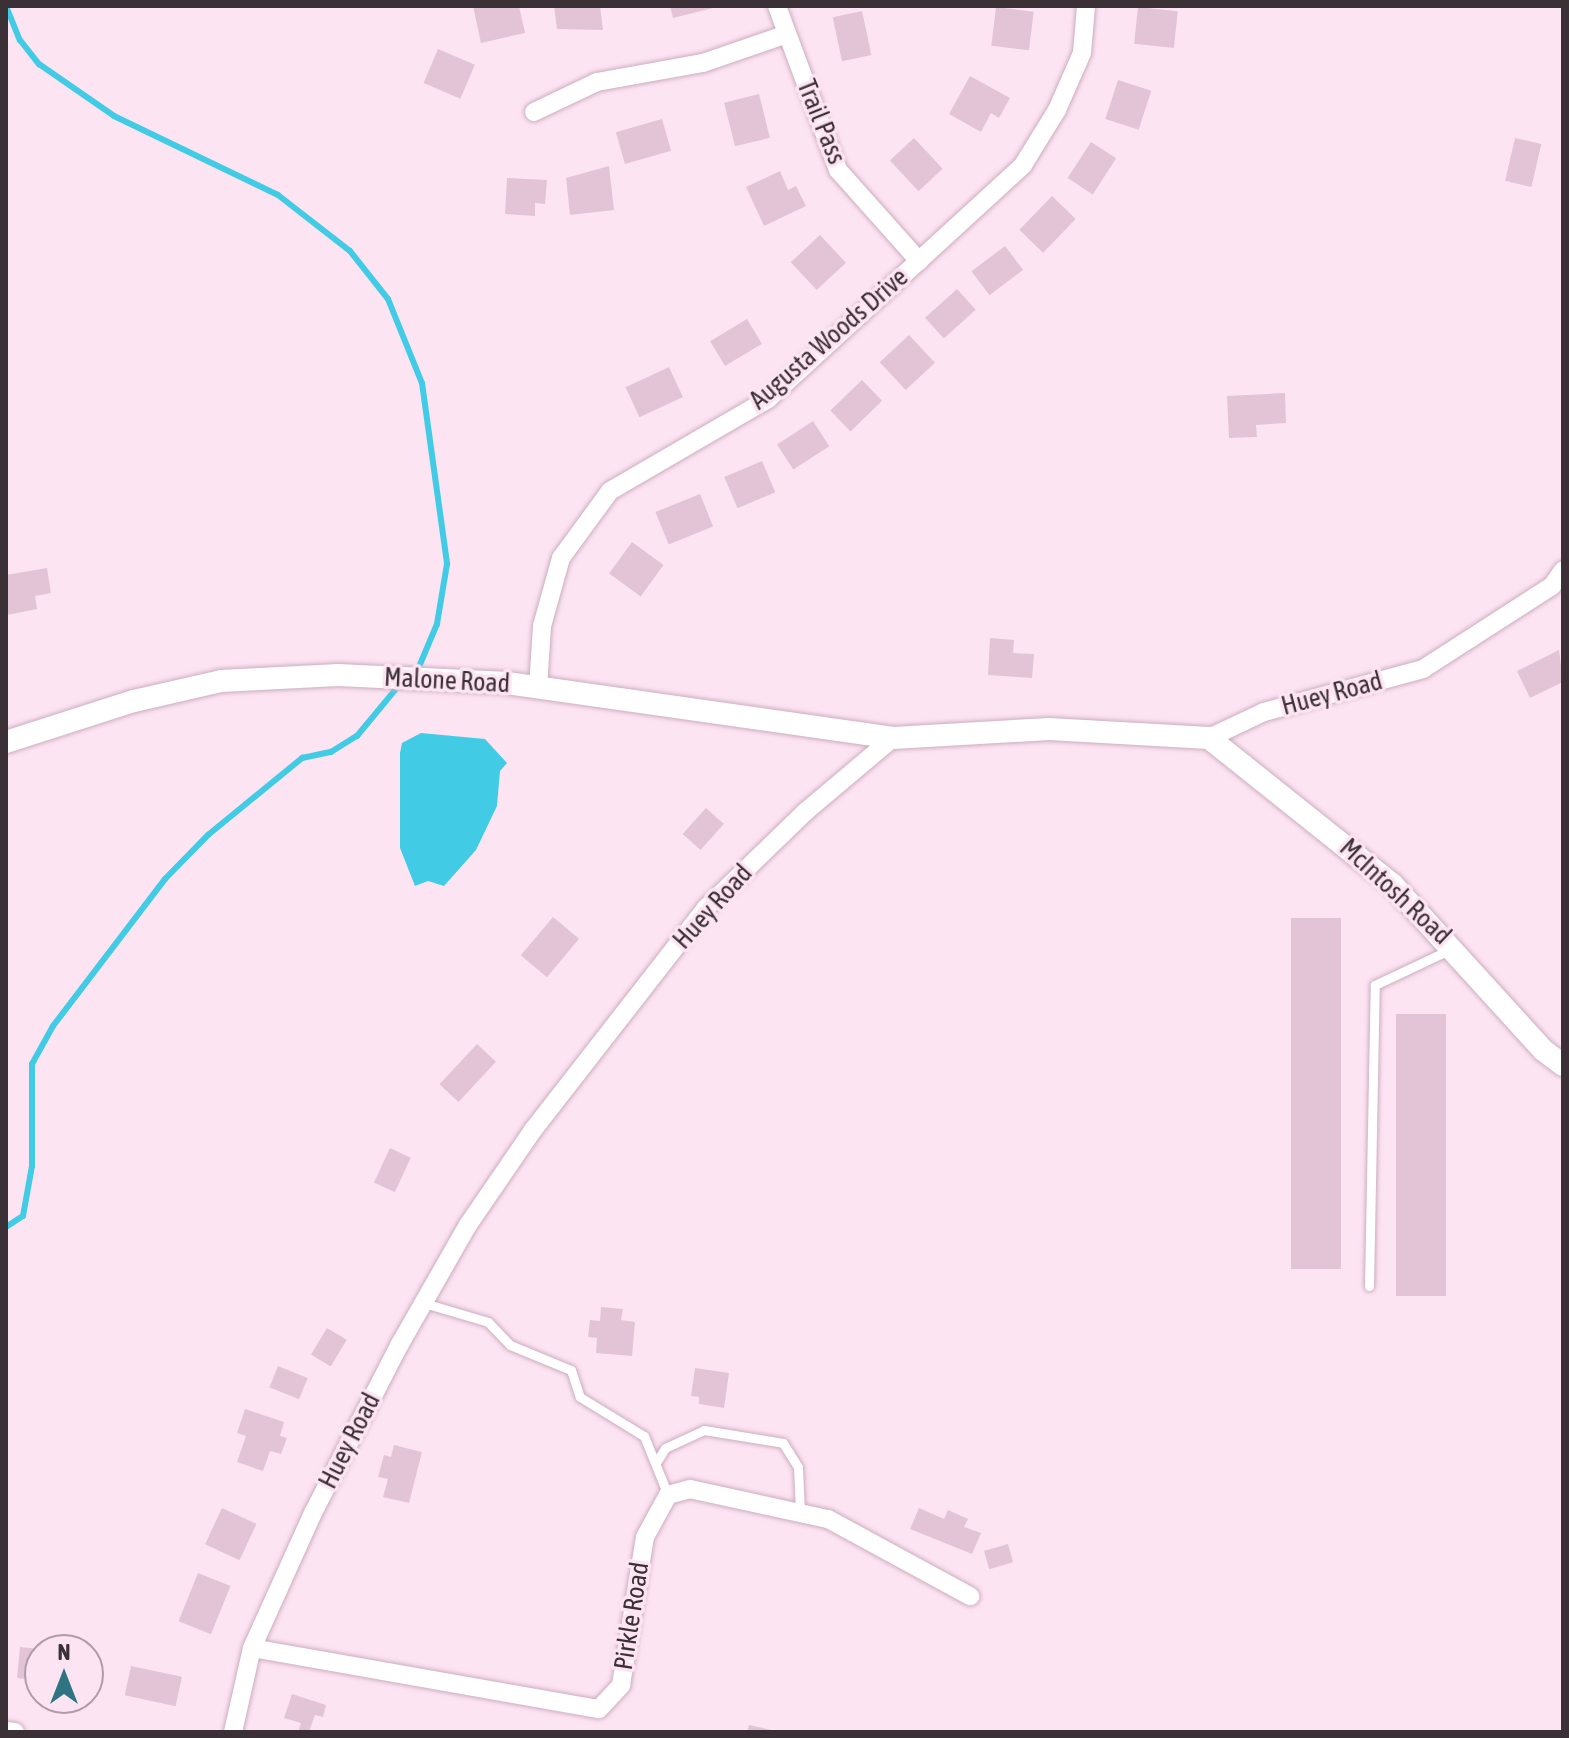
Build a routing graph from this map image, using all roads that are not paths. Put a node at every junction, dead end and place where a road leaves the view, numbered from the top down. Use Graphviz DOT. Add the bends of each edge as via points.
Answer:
graph roads {
  1 [pos="777,6"];
  2 [pos="1086,6"];
  3 [pos="787,34"];
  4 [pos="534,112"];
  5 [pos="919,261"];
  6 [pos="1563,570"];
  7 [pos="538,687"];
  8 [pos="893,738"];
  9 [pos="1209,738"];
  10 [pos="6,742"];
  11 [pos="1454,948"];
  12 [pos="1563,1065"];
  13 [pos="1369,1286"];
  14 [pos="424,1302"];
  15 [pos="657,1461"];
  16 [pos="668,1495"];
  17 [pos="800,1512"];
  18 [pos="970,1596"];
  19 [pos="252,1648"];
  20 [pos="6,1731"];
  21 [pos="15,1732"];
  22 [pos="233,1732"];
  1 -- 3 [label="street, Trail Pass"];
  2 -- 5 [label="street, Augusta Woods Drive" via="1082,53 1057,110 1023,165"];
  3 -- 4 [label="street" via="703,63 597,82"];
  3 -- 5 [label="street, Trail Pass" via="838,170"];
  5 -- 7 [label="street, Augusta Woods Drive" via="768,399 610,491 561,558 542,626"];
  6 -- 9 [label="street, Huey Road" via="1552,586 1423,669 1264,712"];
  7 -- 8 [label="street, Malone Road"];
  7 -- 10 [label="street, Malone Road" via="338,675 221,681 134,701"];
  8 -- 9 [label="street, Huey Road" via="944,731 1049,729"];
  8 -- 14 [label="street, Huey Road" via="805,812 706,908 533,1130"];
  9 -- 11 [label="street, McIntosh Road" via="1392,884"];
  11 -- 12 [label="street, McIntosh Road" via="1543,1050"];
  11 -- 13 [label="lane" via="1375,985"];
  14 -- 15 [label="lane" via="488,1322 510,1345 571,1370 580,1397 644,1436"];
  14 -- 19 [label="street, Huey Road" via="313,1513"];
  15 -- 16 [label="lane"];
  15 -- 17 [label="lane" via="665,1448 704,1430 783,1443 798,1467"];
  16 -- 17 [label="street" via="690,1489"];
  16 -- 19 [label="street, Pirkle Road" via="645,1537 621,1685 599,1709"];
  17 -- 18 [label="street" via="828,1519"];
  19 -- 22 [label="street, Huey Road"];
  20 -- 21 [label="street"];
}
